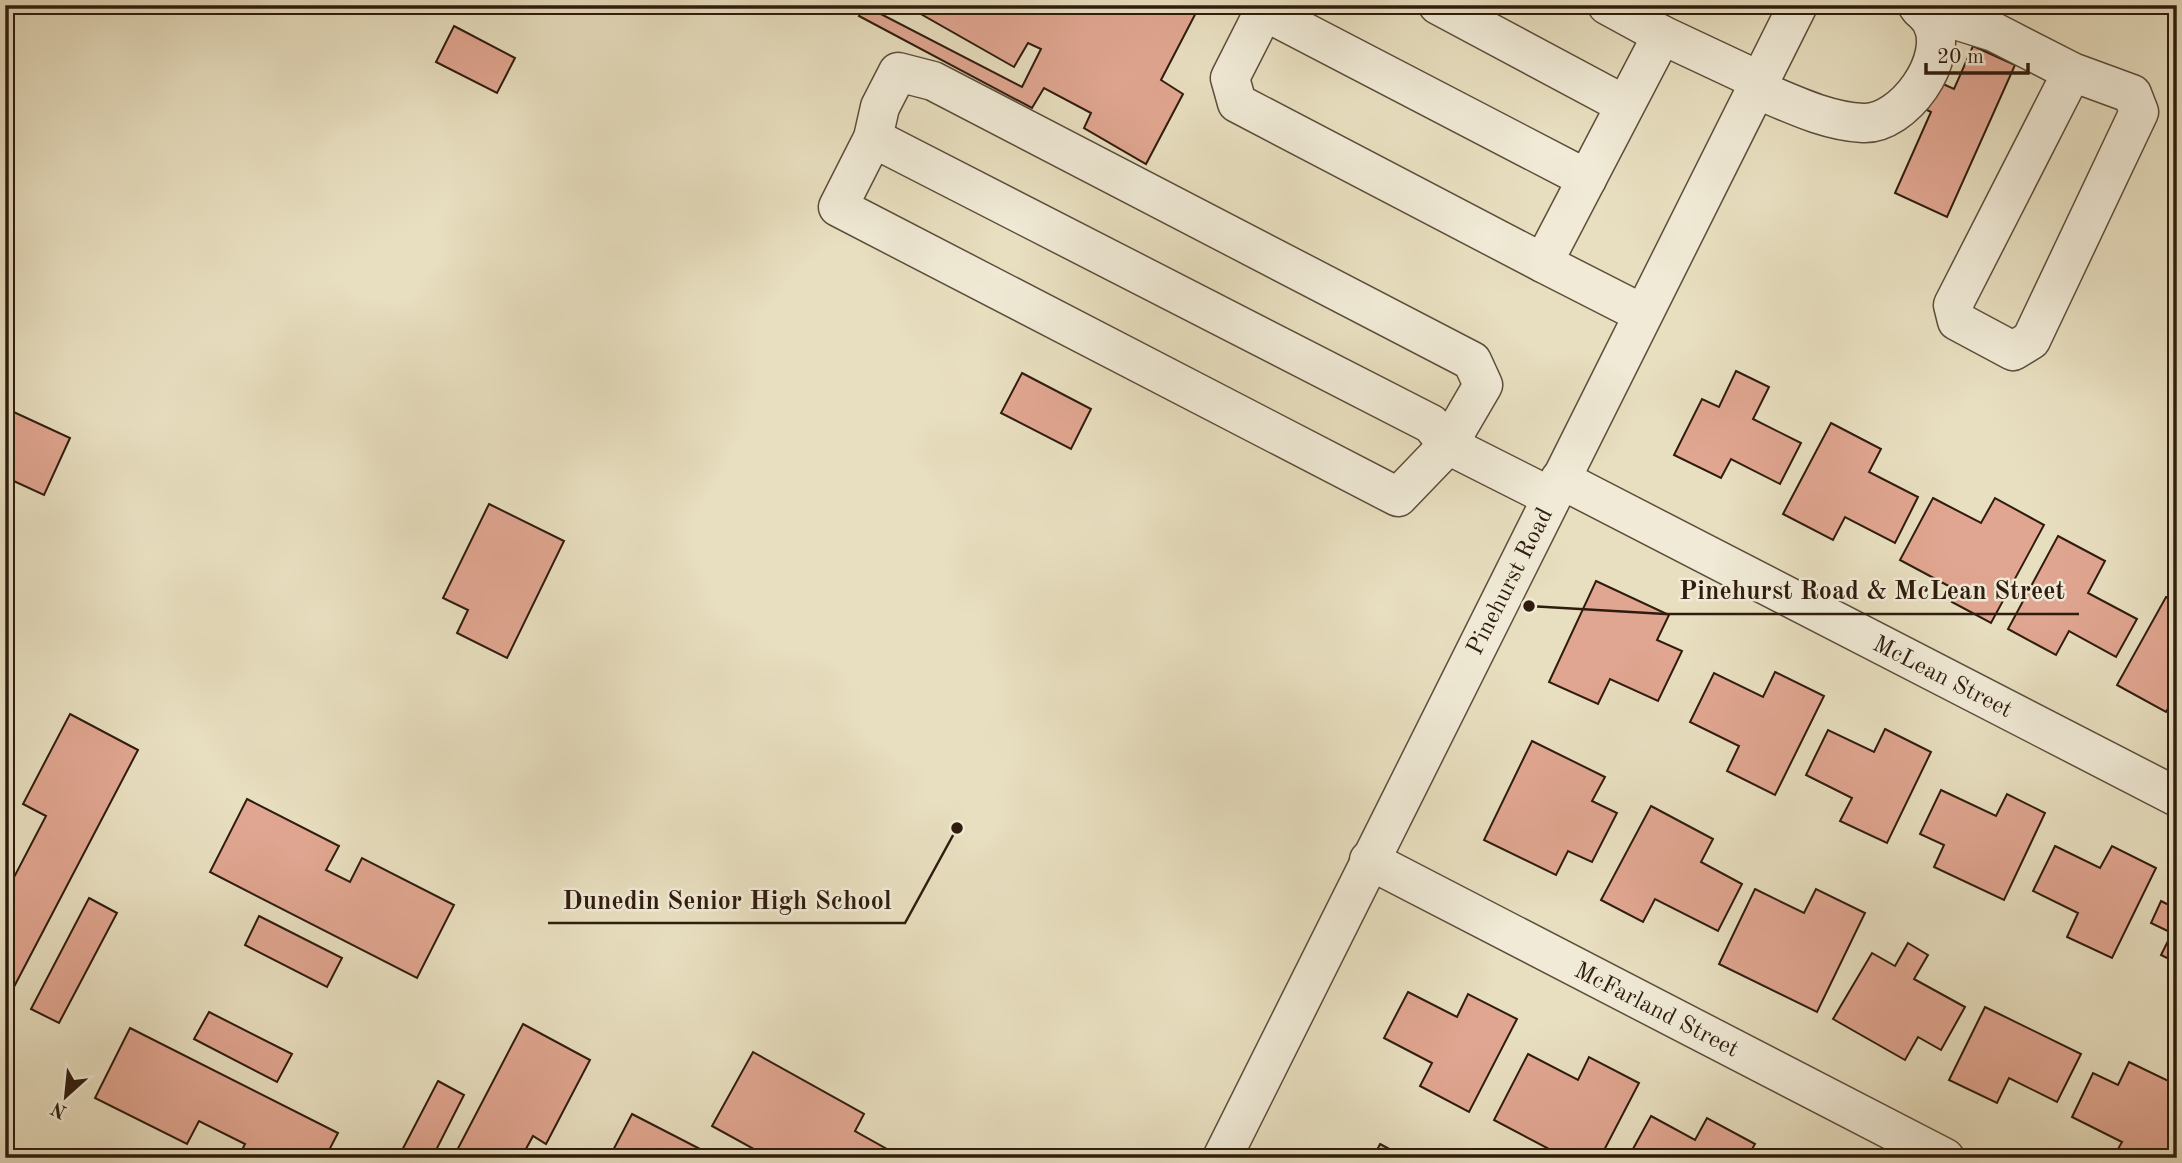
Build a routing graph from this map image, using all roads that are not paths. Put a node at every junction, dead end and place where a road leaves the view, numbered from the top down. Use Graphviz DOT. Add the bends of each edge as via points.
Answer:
graph roads {
  1 [pos="1438,5"];
  2 [pos="1607,5"];
  3 [pos="1798,5"];
  4 [pos="1918,7"];
  5 [pos="1265,8"];
  6 [pos="1662,35"];
  7 [pos="2072,72"];
  8 [pos="1758,85"];
  9 [pos="1625,105"];
  10 [pos="873,138"];
  11 [pos="1587,179"];
  12 [pos="1544,263"];
  13 [pos="1643,314"];
  14 [pos="1448,445"];
  15 [pos="1555,488"];
  16 [pos="2177,797"];
  17 [pos="1369,860"];
  18 [pos="1222,1158"];
  19 [pos="1945,1158"];
  1 -- 9 [label="street"];
  2 -- 6 [label="street"];
  3 -- 8 [label="street, Pinehurst Road"];
  4 -- 7 [label="street" via="1994,32"];
  4 -- 8 [label="street" via="1932,23 1936,44 1931,68 1916,93 1895,114 1866,123 1831,117 1800,108"];
  5 -- 11 [label="street"];
  5 -- 12 [label="street" via="1230,78 1237,103"];
  6 -- 8 [label="street"];
  6 -- 9 [label="street"];
  7 -- 7 [label="street" via="1953,305 1957,321 2013,351 2031,340 2139,112 2132,94"];
  8 -- 13 [label="street, Pinehurst Road"];
  9 -- 11 [label="street"];
  10 -- 14 [label="street, McLean Street" via="1431,424"];
  10 -- 14 [label="street" via="838,208 1398,496"];
  10 -- 14 [label="street" via="880,107 898,72 933,81 1472,361 1483,386"];
  11 -- 12 [label="street"];
  12 -- 13 [label="street"];
  13 -- 15 [label="street, Pinehurst Road"];
  14 -- 15 [label="street, McLean Street"];
  15 -- 16 [label="street, McLean Street"];
  15 -- 17 [label="street, Pinehurst Road"];
  17 -- 18 [label="street, Pinehurst Road"];
  17 -- 19 [label="street, McFarland Street"];
}
